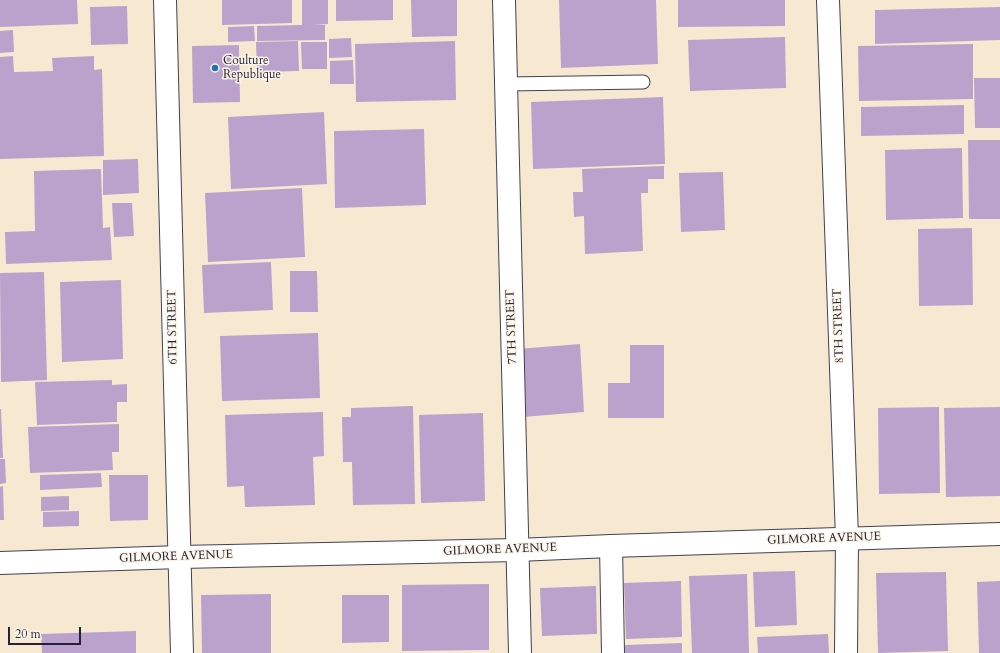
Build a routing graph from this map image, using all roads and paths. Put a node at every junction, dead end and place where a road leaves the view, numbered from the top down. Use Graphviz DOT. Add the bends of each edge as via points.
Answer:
graph roads {
  1 [pos="165,0"];
  2 [pos="504,0"];
  3 [pos="828,0"];
  4 [pos="643,82"];
  5 [pos="506,84"];
  6 [pos="1000,534"];
  7 [pos="847,538"];
  8 [pos="611,546"];
  9 [pos="517,550"];
  10 [pos="180,557"];
  11 [pos="0,563"];
  12 [pos="182,653"];
  13 [pos="520,653"];
  14 [pos="613,653"];
  15 [pos="846,653"];
  1 -- 10 [label="street, 6TH STREET"];
  2 -- 5 [label="street, 7TH STREET"];
  3 -- 7 [label="street, 8TH STREET"];
  4 -- 5 [label="lane"];
  5 -- 9 [label="street, 7TH STREET"];
  6 -- 7 [label="street, GILMORE AVENUE"];
  7 -- 8 [label="street, GILMORE AVENUE"];
  7 -- 15 [label="street, 8TH STREET"];
  8 -- 9 [label="street, GILMORE AVENUE"];
  8 -- 14 [label="street"];
  9 -- 10 [label="street, GILMORE AVENUE"];
  9 -- 13 [label="street, 7TH STREET"];
  10 -- 11 [label="street, GILMORE AVENUE"];
  10 -- 12 [label="street, 6TH STREET"];
}
